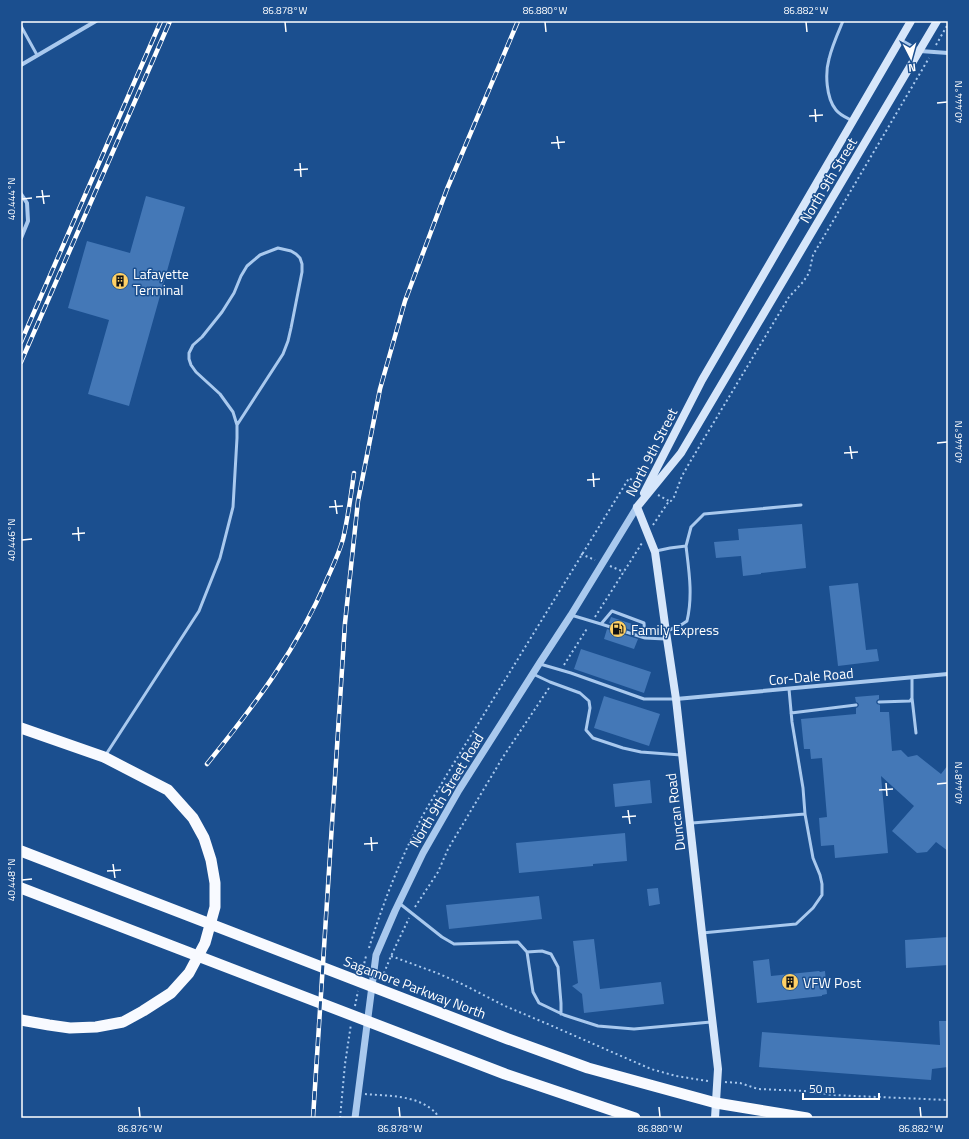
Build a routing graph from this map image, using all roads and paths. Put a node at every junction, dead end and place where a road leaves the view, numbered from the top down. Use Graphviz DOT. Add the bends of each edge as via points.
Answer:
graph roads {
  1 [pos="96,21"];
  2 [pos="843,21"];
  3 [pos="911,21"];
  4 [pos="937,21"];
  5 [pos="948,24"];
  6 [pos="21,26"];
  7 [pos="900,40"];
  8 [pos="920,51"];
  9 [pos="932,52"];
  10 [pos="948,53"];
  11 [pos="37,55"];
  12 [pos="21,65"];
  13 [pos="853,121"];
  14 [pos="21,194"];
  15 [pos="21,237"];
  16 [pos="237,425"];
  17 [pos="669,501"];
  18 [pos="801,505"];
  19 [pos="637,506"];
  20 [pos="686,546"];
  21 [pos="656,552"];
  22 [pos="624,572"];
  23 [pos="571,616"];
  24 [pos="592,622"];
  25 [pos="600,624"];
  26 [pos="666,635"];
  27 [pos="645,638"];
  28 [pos="539,664"];
  29 [pos="560,671"];
  30 [pos="532,674"];
  31 [pos="948,674"];
  32 [pos="912,678"];
  33 [pos="552,683"];
  34 [pos="789,689"];
  35 [pos="912,698"];
  36 [pos="676,699"];
  37 [pos="879,702"];
  38 [pos="856,705"];
  39 [pos="791,713"];
  40 [pos="21,728"];
  41 [pos="916,733"];
  42 [pos="681,755"];
  43 [pos="104,757"];
  44 [pos="805,814"];
  45 [pos="690,823"];
  46 [pos="21,851"];
  47 [pos="21,888"];
  48 [pos="399,903"];
  49 [pos="412,913"];
  50 [pos="702,933"];
  51 [pos="527,952"];
  52 [pos="391,956"];
  53 [pos="382,979"];
  54 [pos="561,1014"];
  55 [pos="21,1020"];
  56 [pos="713,1022"];
  57 [pos="699,1080"];
  58 [pos="740,1084"];
  59 [pos="361,1093"];
  60 [pos="948,1100"];
  61 [pos="716,1103"];
  62 [pos="355,1118"];
  63 [pos="438,1118"];
  64 [pos="635,1118"];
  65 [pos="715,1118"];
  66 [pos="807,1118"];
  1 -- 11 [label="street"];
  2 -- 13 [label="lane" via="829,60 827,80 829,98 835,109"];
  3 -- 7 [label="main road, North 9th Street"];
  4 -- 8 [label="main road, North 9th Street"];
  5 -- 9 [label="path"];
  6 -- 11 [label="lane"];
  7 -- 8 [label="street"];
  7 -- 13 [label="main road, North 9th Street"];
  8 -- 9 [label="street"];
  8 -- 19 [label="main road, North 9th Street" via="681,454"];
  9 -- 10 [label="street"];
  9 -- 17 [label="path" via="813,255 809,273 789,297 690,462 674,498"];
  11 -- 12 [label="street"];
  13 -- 19 [label="main road, North 9th Street" via="702,380"];
  14 -- 15 [label="street" via="27,203 28,221"];
  16 -- 16 [label="lane" via="233,412 220,394 191,365 189,353 222,312 247,266 260,255 278,248 291,251 300,258 302,272 288,341 283,354"];
  16 -- 43 [label="lane" via="233,506 220,558 199,611"];
  18 -- 20 [label="lane" via="704,514 691,527"];
  19 -- 21 [label="main road, Duncan Road"];
  19 -- 23 [label="street, North 9th Street Road"];
  20 -- 21 [label="lane"];
  20 -- 26 [label="lane" via="690,595 687,621"];
  21 -- 26 [label="main road, Duncan Road"];
  22 -- 24 [label="path"];
  23 -- 24 [label="lane"];
  23 -- 28 [label="street, North 9th Street Road"];
  24 -- 25 [label="lane"];
  24 -- 29 [label="path"];
  25 -- 27 [label="lane"];
  25 -- 27 [label="lane" via="612,611 644,623"];
  26 -- 27 [label="lane"];
  26 -- 36 [label="main road, Duncan Road"];
  28 -- 29 [label="lane"];
  28 -- 30 [label="street, North 9th Street Road"];
  29 -- 36 [label="lane" via="644,699"];
  30 -- 33 [label="lane"];
  30 -- 48 [label="street, North 9th Street Road" via="448,809"];
  31 -- 32 [label="street, Cor-Dale Road"];
  32 -- 34 [label="street, Cor-Dale Road"];
  32 -- 35 [label="lane"];
  33 -- 42 [label="lane" via="580,693 589,701 586,730 593,738 641,752"];
  33 -- 49 [label="path" via="499,764"];
  34 -- 36 [label="street, Cor-Dale Road"];
  34 -- 39 [label="lane"];
  35 -- 37 [label="lane" via="910,701"];
  35 -- 41 [label="lane"];
  36 -- 42 [label="main road, Duncan Road"];
  38 -- 39 [label="lane"];
  39 -- 44 [label="lane"];
  40 -- 43 [label="highway"];
  42 -- 45 [label="main road, Duncan Road"];
  43 -- 55 [label="highway" via="168,790 193,818 204,838 211,860 214,883 214,907 205,943 189,973 171,993 122,1022 70,1028"];
  44 -- 45 [label="lane"];
  44 -- 50 [label="lane" via="813,858 822,884 822,895 813,908 796,924"];
  45 -- 50 [label="main road, Duncan Road"];
  46 -- 61 [label="highway, Sagamore Parkway North" via="508,1039 588,1068"];
  47 -- 64 [label="highway" via="505,1074"];
  48 -- 49 [label="lane"];
  48 -- 62 [label="street, North 9th Street Road" via="376,955"];
  49 -- 51 [label="lane" via="454,944 518,942"];
  49 -- 52 [label="path"];
  50 -- 56 [label="main road, Duncan Road"];
  51 -- 54 [label="lane" via="536,998 539,1003"];
  51 -- 54 [label="lane" via="542,951 552,954 558,967"];
  52 -- 53 [label="path"];
  52 -- 57 [label="path" via="437,973 505,1006 651,1069"];
  54 -- 56 [label="lane" via="598,1026 634,1029"];
  56 -- 61 [label="main road, Duncan Road" via="718,1069"];
  58 -- 60 [label="path" via="758,1089 832,1095"];
  59 -- 63 [label="path" via="411,1099 430,1108"];
  61 -- 65 [label="main road, Duncan Road"];
  61 -- 66 [label="highway, Sagamore Parkway North"];
}
